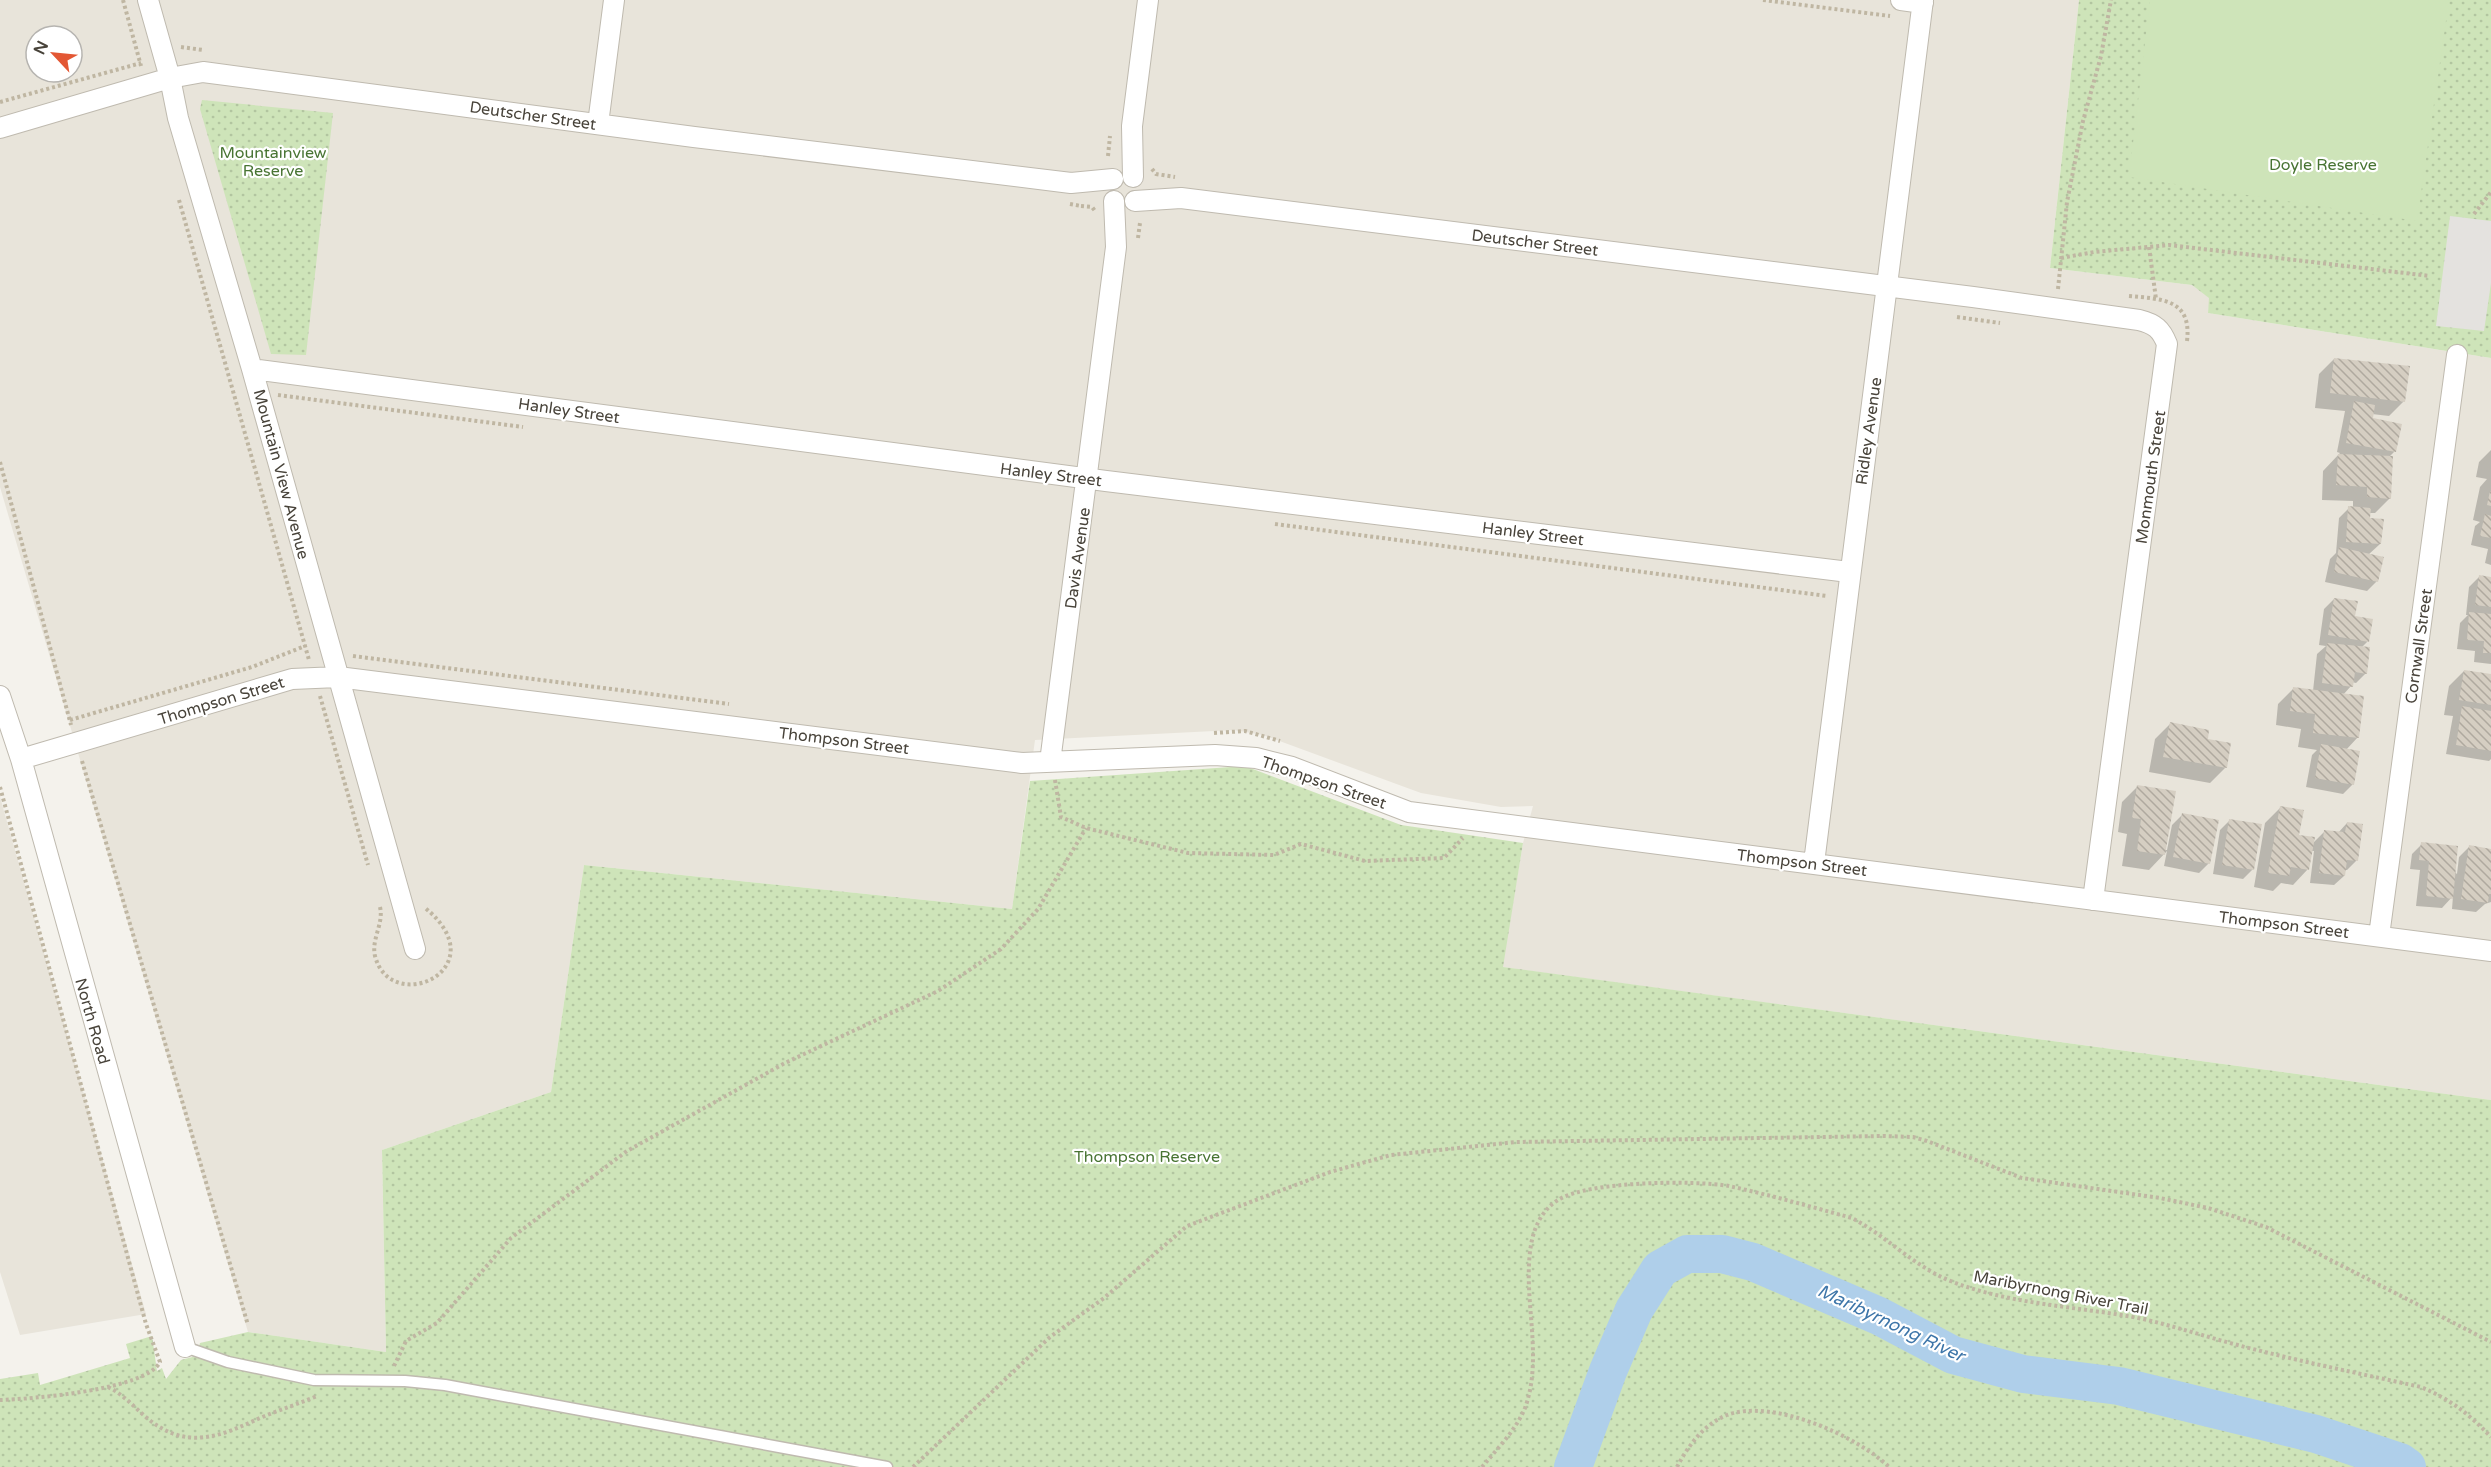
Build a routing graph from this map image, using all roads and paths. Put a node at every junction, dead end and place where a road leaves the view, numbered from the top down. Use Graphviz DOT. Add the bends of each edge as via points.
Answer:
graph roads {
  1 [pos="123,0"];
  2 [pos="148,0"];
  3 [pos="614,0"];
  4 [pos="1148,0"];
  5 [pos="1763,0"];
  6 [pos="2111,0"];
  7 [pos="1913,1"];
  8 [pos="170,78"];
  9 [pos="147,86"];
  10 [pos="598,124"];
  11 [pos="0,128"];
  12 [pos="1187,178"];
  13 [pos="1126,187"];
  14 [pos="2491,192"];
  15 [pos="177,195"];
  16 [pos="1069,204"];
  17 [pos="1081,206"];
  18 [pos="2474,214"];
  19 [pos="2149,248"];
  20 [pos="2061,258"];
  21 [pos="2430,276"];
  22 [pos="1888,286"];
  23 [pos="2058,289"];
  24 [pos="2156,299"];
  25 [pos="2457,355"];
  26 [pos="252,369"];
  27 [pos="0,462"];
  28 [pos="1087,479"];
  29 [pos="1850,572"];
  30 [pos="306,646"];
  31 [pos="338,677"];
  32 [pos="314,678"];
  33 [pos="357,679"];
  34 [pos="0,696"];
  35 [pos="740,705"];
  36 [pos="70,720"];
  37 [pos="4,725"];
  38 [pos="1207,733"];
  39 [pos="1281,742"];
  40 [pos="77,743"];
  41 [pos="21,759"];
  42 [pos="1050,762"];
  43 [pos="0,787"];
  44 [pos="1469,820"];
  45 [pos="1086,828"];
  46 [pos="1814,863"];
  47 [pos="369,867"];
  48 [pos="378,900"];
  49 [pos="2093,900"];
  50 [pos="422,905"];
  51 [pos="2379,936"];
  52 [pos="415,949"];
  53 [pos="2491,951"];
  54 [pos="248,1325"];
  55 [pos="2491,1342"];
  56 [pos="184,1347"];
  57 [pos="387,1381"];
  58 [pos="108,1387"];
  59 [pos="318,1396"];
  60 [pos="0,1400"];
  61 [pos="2491,1437"];
  62 [pos="887,1467"];
  63 [pos="913,1467"];
  64 [pos="1482,1467"];
  65 [pos="1677,1467"];
  66 [pos="1889,1467"];
  1 -- 9 [label="path"];
  2 -- 8 [label="street, Mountain View Avenue"];
  3 -- 10 [label="street"];
  4 -- 13 [label="street, Davis Avenue"];
  5 -- 7 [label="path" via="1902,18"];
  6 -- 20 [label="path" via="2069,190"];
  7 -- 22 [label="street, Ridley Avenue"];
  8 -- 9 [label="street, Deutscher Street"];
  8 -- 10 [label="street, Deutscher Street" via="203,72"];
  8 -- 26 [label="street, Mountain View Avenue" via="178,118"];
  9 -- 11 [label="street, Deutscher Street"];
  10 -- 13 [label="street, Deutscher Street"];
  12 -- 13 [label="path" via="1156,174"];
  13 -- 22 [label="street, Deutscher Street" via="1181,198"];
  13 -- 28 [label="street, Davis Avenue"];
  14 -- 18 [label="path"];
  15 -- 30 [label="path"];
  16 -- 17 [label="path"];
  19 -- 20 [label="path"];
  19 -- 21 [label="path" via="2169,246"];
  19 -- 24 [label="path"];
  20 -- 23 [label="path"];
  22 -- 29 [label="street, Ridley Avenue"];
  22 -- 49 [label="street, Monmouth Street" via="2151,323 2162,330 2168,344"];
  25 -- 51 [label="street, Cornwall Street"];
  26 -- 28 [label="street, Hanley Street"];
  26 -- 31 [label="street, Mountain View Avenue"];
  27 -- 36 [label="path"];
  28 -- 29 [label="street, Hanley Street"];
  28 -- 42 [label="street, Davis Avenue"];
  29 -- 46 [label="street, Ridley Avenue"];
  30 -- 32 [label="path"];
  30 -- 36 [label="path" via="252,667"];
  31 -- 32 [label="street, Thompson Street"];
  31 -- 33 [label="street, Thompson Street"];
  31 -- 52 [label="street, Mountain View Avenue"];
  32 -- 40 [label="street, Thompson Street" via="292,679"];
  32 -- 47 [label="path"];
  33 -- 35 [label="path" via="350,655"];
  33 -- 42 [label="street, Thompson Street" via="1022,763"];
  34 -- 37 [label="street, North Road"];
  36 -- 40 [label="path"];
  37 -- 41 [label="street, North Road"];
  38 -- 39 [label="path" via="1245,731"];
  40 -- 41 [label="street, Thompson Street"];
  40 -- 54 [label="path"];
  41 -- 56 [label="street, North Road"];
  42 -- 44 [label="street, Thompson Street" via="1215,755 1256,758 1292,767 1409,812"];
  42 -- 45 [label="path" via="1061,818"];
  43 -- 58 [label="path" via="146,1324 160,1362 155,1369 133,1380"];
  44 -- 45 [label="path" via="1463,839 1444,858 1365,861 1301,844 1274,855 1188,852"];
  44 -- 46 [label="street, Thompson Street"];
  45 -- 57 [label="path" via="1038,909 1001,950 938,990 785,1063 627,1151 511,1238 437,1323 406,1341"];
  46 -- 49 [label="street, Thompson Street"];
  48 -- 50 [label="path" via="381,910 375,955 388,975 406,985 434,979 444,970 449,957 448,933"];
  49 -- 51 [label="street, Thompson Street"];
  51 -- 53 [label="street, Thompson Street"];
  55 -- 63 [label="path" via="2266,1227 2208,1208 2150,1196 2022,1178 1927,1141 1897,1136 1516,1142 1391,1155 1330,1172 1187,1226 1104,1298 1050,1337"];
  56 -- 57 [label="lane" via="228,1362 295,1377"];
  57 -- 62 [label="lane" via="445,1385"];
  58 -- 59 [label="path" via="126,1397 164,1430 184,1437 205,1438"];
  58 -- 60 [label="path"];
  61 -- 64 [label="path, Maribyrnong River Trail" via="2465,1411 2421,1387 2141,1319 1968,1287 1922,1266 1852,1218 1727,1186 1608,1185 1559,1199 1536,1225 1529,1268 1533,1340 1529,1392 1515,1425"];
  65 -- 66 [label="path" via="1704,1429 1728,1415 1764,1411 1806,1420 1842,1434"];
}
